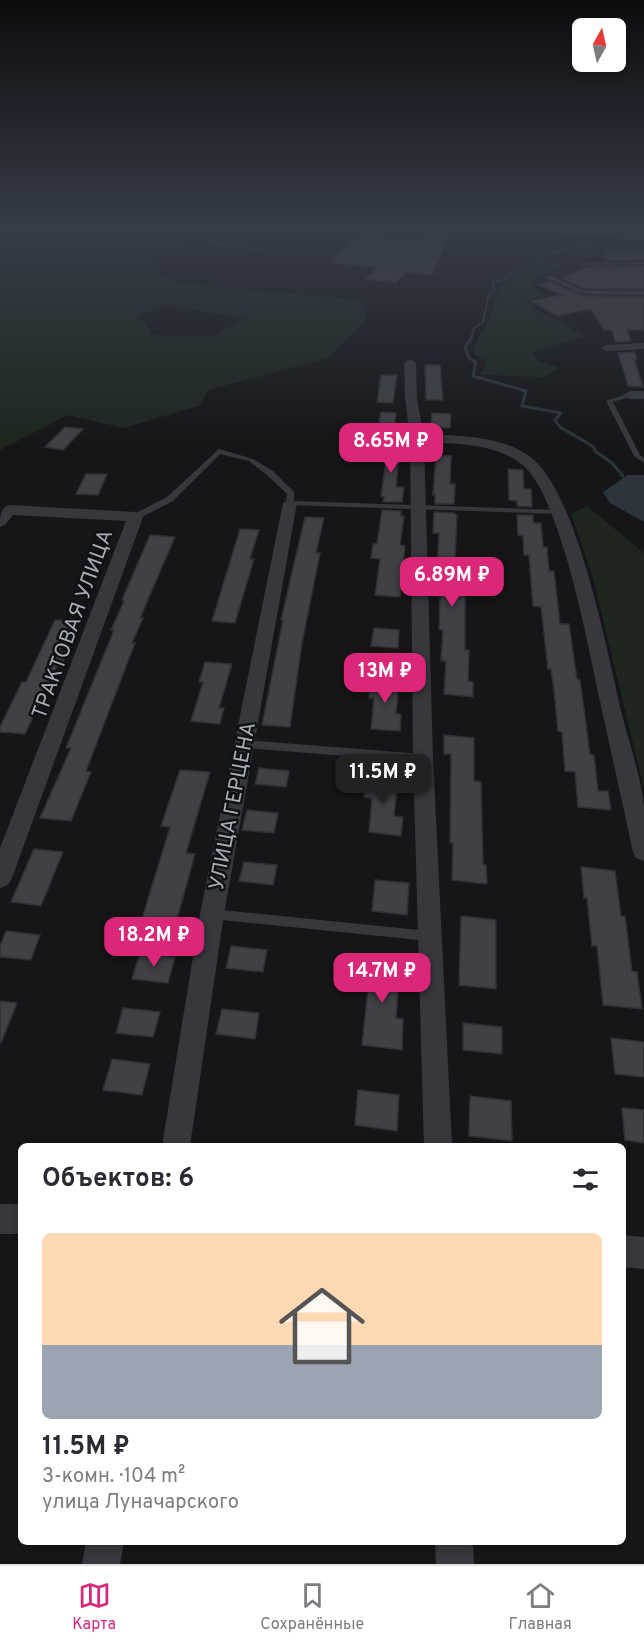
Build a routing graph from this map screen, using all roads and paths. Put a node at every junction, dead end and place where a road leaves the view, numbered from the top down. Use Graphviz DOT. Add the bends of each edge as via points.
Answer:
graph roads {
  1 [pos="644,346"];
  2 [pos="608,348"];
  3 [pos="410,363"];
  4 [pos="630,395"];
  5 [pos="644,395"];
  6 [pos="417,438"];
  7 [pos="644,461"];
  8 [pos="290,503"];
  9 [pos="418,506"];
  10 [pos="560,512"];
  11 [pos="135,517"];
  12 [pos="0,522"];
  13 [pos="245,744"];
  14 [pos="423,759"];
  15 [pos="644,852"];
  16 [pos="0,878"];
  17 [pos="212,914"];
  18 [pos="429,936"];
  19 [pos="176,1143"];
  20 [pos="438,1143"];
  21 [pos="0,1219"];
  22 [pos="18,1219"];
  23 [pos="626,1251"];
  24 [pos="644,1253"];
  25 [pos="104,1545"];
  26 [pos="454,1545"];
  27 [pos="101,1564"];
  28 [pos="455,1564"];
  1 -- 2 [label="street"];
  3 -- 6 [label="street"];
  4 -- 5 [label="street"];
  4 -- 7 [label="lane" via="609,401 637,456"];
  6 -- 9 [label="street"];
  6 -- 10 [label="street" via="469,441 502,448 526,460 542,476"];
  8 -- 9 [label="lane"];
  8 -- 11 [label="lane" via="291,494 270,473 250,460 219,451 170,499"];
  8 -- 13 [label="street, УЛИЦА ГЕРЦЕНА"];
  9 -- 10 [label="lane"];
  9 -- 14 [label="street"];
  10 -- 15 [label="street" via="584,591"];
  11 -- 12 [label="street, ТРАКТОВАЯ УЛИЦА" via="9,510"];
  11 -- 16 [label="street, ТРАКТОВАЯ УЛИЦА"];
  13 -- 14 [label="lane"];
  13 -- 17 [label="street, УЛИЦА ГЕРЦЕНА"];
  14 -- 18 [label="street"];
  17 -- 18 [label="lane"];
  17 -- 19 [label="street, УЛИЦА ГЕРЦЕНА"];
  18 -- 20 [label="street"];
  21 -- 22 [label="street"];
  23 -- 24 [label="street"];
  25 -- 27 [label="street"];
  26 -- 28 [label="street"];
}
